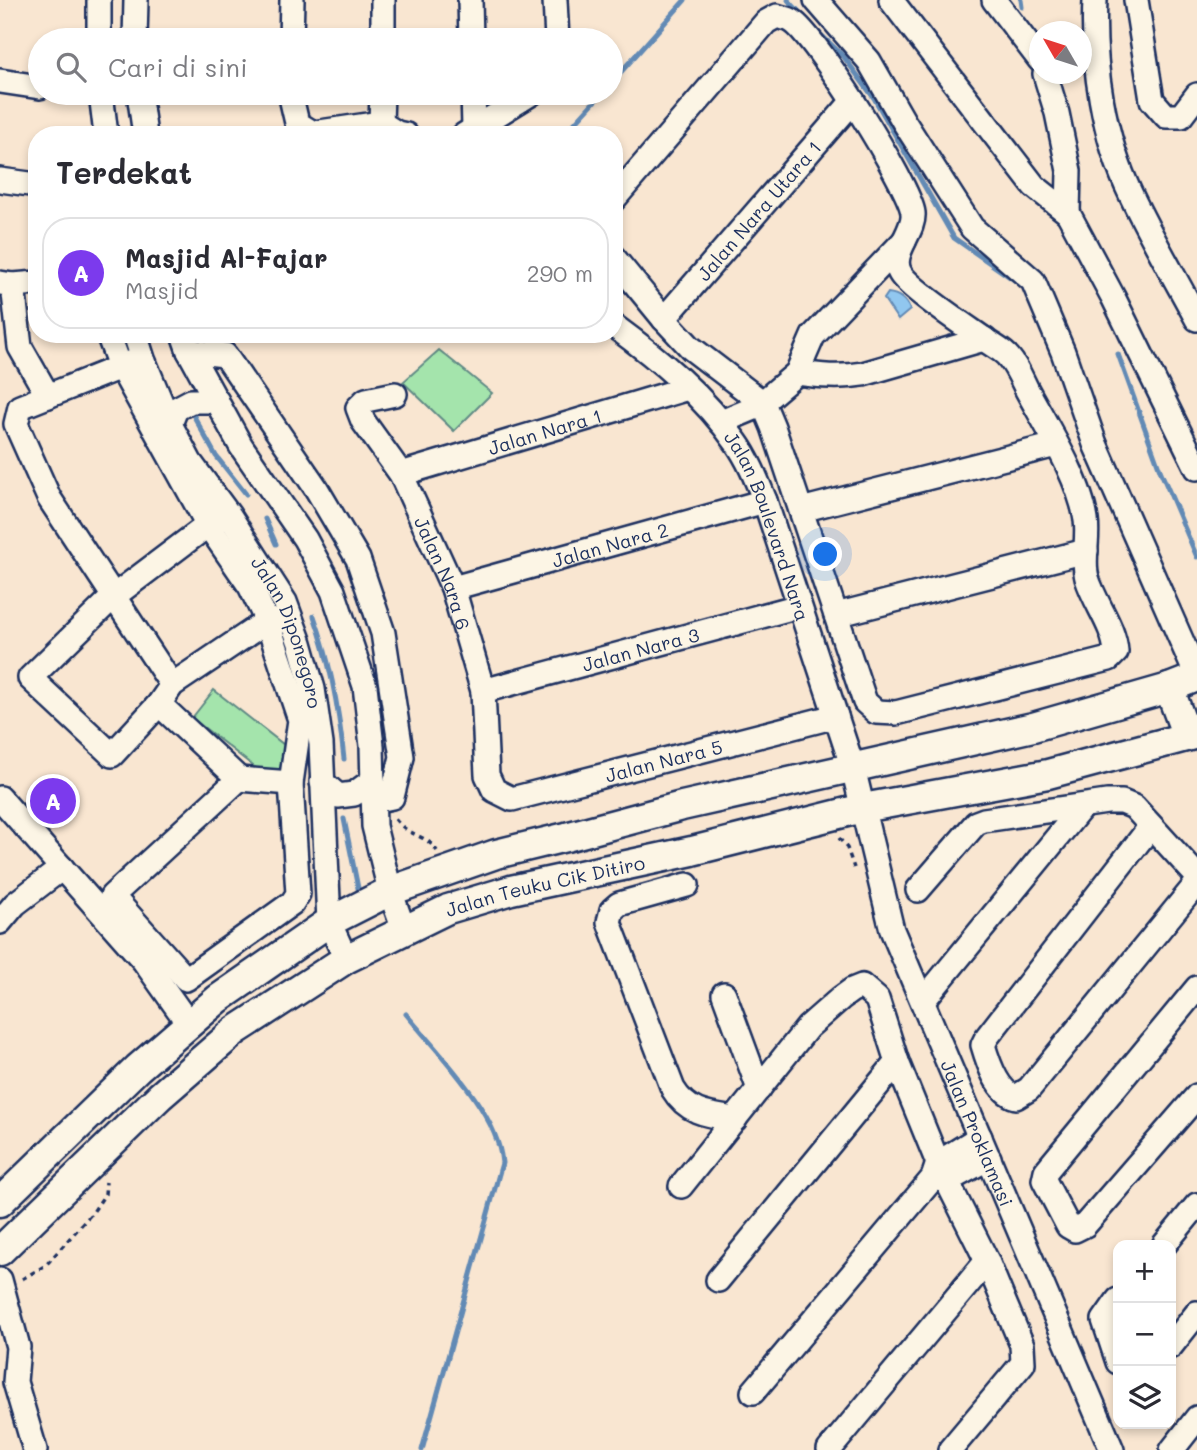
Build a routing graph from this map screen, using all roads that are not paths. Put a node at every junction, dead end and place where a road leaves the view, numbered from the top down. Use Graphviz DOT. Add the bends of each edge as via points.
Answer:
graph roads {
  1 [pos="99,0"];
  2 [pos="136,0"];
  3 [pos="292,0"];
  4 [pos="383,0"];
  5 [pos="470,0"];
  6 [pos="555,0"];
  7 [pos="816,0"];
  8 [pos="891,0"];
  9 [pos="995,0"];
  10 [pos="1095,0"];
  11 [pos="1136,0"];
  12 [pos="99,28"];
  13 [pos="135,28"];
  14 [pos="291,28"];
  15 [pos="383,28"];
  16 [pos="471,28"];
  17 [pos="556,28"];
  18 [pos="1029,45"];
  19 [pos="0,80"];
  20 [pos="1048,84"];
  21 [pos="28,85"];
  22 [pos="1197,95"];
  23 [pos="853,101"];
  24 [pos="102,105"];
  25 [pos="141,105"];
  26 [pos="293,105"];
  27 [pos="382,105"];
  28 [pos="472,105"];
  29 [pos="512,105"];
  30 [pos="381,123"];
  31 [pos="105,126"];
  32 [pos="144,126"];
  33 [pos="302,126"];
  34 [pos="361,126"];
  35 [pos="386,126"];
  36 [pos="470,126"];
  37 [pos="477,126"];
  38 [pos="0,180"];
  39 [pos="28,184"];
  40 [pos="623,189"];
  41 [pos="1068,213"];
  42 [pos="904,241"];
  43 [pos="623,269"];
  44 [pos="28,283"];
  45 [pos="6,284"];
  46 [pos="664,319"];
  47 [pos="1197,319"];
  48 [pos="623,333"];
  49 [pos="984,339"];
  50 [pos="111,343"];
  51 [pos="138,343"];
  52 [pos="186,343"];
  53 [pos="143,359"];
  54 [pos="120,366"];
  55 [pos="797,373"];
  56 [pos="688,388"];
  57 [pos="395,394"];
  58 [pos="48,396"];
  59 [pos="217,401"];
  60 [pos="760,405"];
  61 [pos="722,422"];
  62 [pos="170,424"];
  63 [pos="738,444"];
  64 [pos="1056,445"];
  65 [pos="1197,468"];
  66 [pos="401,474"];
  67 [pos="765,501"];
  68 [pos="801,510"];
  69 [pos="229,515"];
  70 [pos="208,525"];
  71 [pos="1086,551"];
  72 [pos="453,588"];
  73 [pos="114,596"];
  74 [pos="799,606"];
  75 [pos="836,615"];
  76 [pos="292,620"];
  77 [pos="267,621"];
  78 [pos="1197,677"];
  79 [pos="1169,688"];
  80 [pos="483,691"];
  81 [pos="165,694"];
  82 [pos="836,716"];
  83 [pos="1192,735"];
  84 [pos="853,768"];
  85 [pos="239,779"];
  86 [pos="322,782"];
  87 [pos="291,783"];
  88 [pos="494,790"];
  89 [pos="373,798"];
  90 [pos="0,799"];
  91 [pos="1082,807"];
  92 [pos="863,808"];
  93 [pos="1152,826"];
  94 [pos="62,868"];
  95 [pos="1197,876"];
  96 [pos="1197,883"];
  97 [pos="687,885"];
  98 [pos="918,890"];
  99 [pos="390,891"];
  100 [pos="0,922"];
  101 [pos="329,922"];
  102 [pos="404,930"];
  103 [pos="346,959"];
  104 [pos="1197,988"];
  105 [pos="724,994"];
  106 [pos="922,1001"];
  107 [pos="188,1023"];
  108 [pos="897,1062"];
  109 [pos="759,1089"];
  110 [pos="1197,1096"];
  111 [pos="736,1119"];
  112 [pos="984,1147"];
  113 [pos="939,1174"];
  114 [pos="681,1186"];
  115 [pos="0,1202"];
  116 [pos="1197,1205"];
  117 [pos="1168,1240"];
  118 [pos="0,1251"];
  119 [pos="987,1261"];
  120 [pos="718,1280"];
  121 [pos="1,1283"];
  122 [pos="1112,1307"];
  123 [pos="1197,1313"];
  124 [pos="1176,1340"];
  125 [pos="1113,1348"];
  126 [pos="0,1362"];
  127 [pos="15,1381"];
  128 [pos="753,1392"];
  129 [pos="1197,1418"];
  130 [pos="35,1450"];
  131 [pos="829,1450"];
  132 [pos="950,1450"];
  133 [pos="1112,1450"];
  134 [pos="1172,1450"];
  1 -- 12 [label="street"];
  2 -- 13 [label="street"];
  3 -- 14 [label="street"];
  4 -- 15 [label="street"];
  5 -- 16 [label="street"];
  6 -- 17 [label="street"];
  7 -- 78 [label="street" via="869,61 972,228 1033,281 1095,444"];
  8 -- 41 [label="street" via="1034,186"];
  9 -- 18 [label="street"];
  10 -- 47 [label="street" via="1096,61 1117,160 1130,194"];
  11 -- 22 [label="street" via="1152,100 1166,116 1181,116"];
  19 -- 21 [label="street"];
  20 -- 41 [label="street" via="1069,171"];
  23 -- 40 [label="street" via="792,21 777,16 766,22"];
  23 -- 42 [label="street" via="911,206 913,225"];
  23 -- 46 [label="street, Jalan Nara Utara 1"];
  24 -- 31 [label="street"];
  25 -- 32 [label="street"];
  26 -- 33 [label="street"];
  27 -- 30 [label="street"];
  28 -- 36 [label="street"];
  29 -- 37 [label="street"];
  30 -- 34 [label="street"];
  30 -- 35 [label="street"];
  38 -- 39 [label="street"];
  41 -- 65 [label="street"];
  42 -- 49 [label="street" via="898,263 901,275"];
  42 -- 55 [label="street" via="813,336"];
  43 -- 46 [label="street"];
  44 -- 45 [label="street"];
  45 -- 58 [label="street" via="20,347"];
  46 -- 60 [label="street" via="691,348"];
  48 -- 56 [label="street, Jalan Boulevard Nara" via="662,361"];
  49 -- 55 [label="street" via="863,374 825,377"];
  49 -- 64 [label="street" via="1009,357"];
  50 -- 54 [label="street"];
  51 -- 53 [label="street, Jalan Diponegoro"];
  52 -- 59 [label="street"];
  52 -- 89 [label="street" via="225,355 316,488 358,559 383,633 402,757 392,797"];
  53 -- 54 [label="street"];
  53 -- 62 [label="street, Jalan Diponegoro"];
  54 -- 58 [label="street"];
  54 -- 70 [label="street"];
  55 -- 60 [label="street"];
  56 -- 61 [label="street, Jalan Boulevard Nara"];
  56 -- 66 [label="street, Jalan Nara 1"];
  57 -- 66 [label="street, Jalan Nara 6" via="366,400 358,408"];
  58 -- 73 [label="street" via="20,407 16,424 49,498"];
  59 -- 62 [label="street" via="191,401 176,409"];
  59 -- 89 [label="street" via="333,591 365,686"];
  60 -- 61 [label="street"];
  60 -- 63 [label="street"];
  60 -- 68 [label="street" via="773,426"];
  61 -- 63 [label="street, Jalan Boulevard Nara"];
  62 -- 69 [label="street, Jalan Diponegoro" via="190,462"];
  63 -- 67 [label="street, Jalan Boulevard Nara"];
  64 -- 68 [label="street"];
  64 -- 71 [label="street" via="1078,488 1086,521"];
  66 -- 72 [label="street, Jalan Nara 6"];
  67 -- 72 [label="street, Jalan Nara 2"];
  67 -- 74 [label="street, Jalan Boulevard Nara"];
  68 -- 75 [label="street"];
  69 -- 70 [label="street"];
  69 -- 76 [label="street, Jalan Diponegoro" via="285,601"];
  70 -- 73 [label="street"];
  70 -- 77 [label="street" via="250,586"];
  71 -- 75 [label="street"];
  71 -- 75 [label="street" via="1086,574 1094,598 1115,638 1116,652 1109,659 896,713 876,712 865,702"];
  72 -- 80 [label="street, Jalan Nara 6"];
  73 -- 81 [label="street"];
  73 -- 81 [label="street" via="30,678 112,755"];
  74 -- 80 [label="street, Jalan Nara 3"];
  74 -- 82 [label="street, Jalan Boulevard Nara"];
  76 -- 77 [label="street"];
  76 -- 86 [label="street, Jalan Diponegoro" via="313,689"];
  77 -- 81 [label="street"];
  77 -- 87 [label="street" via="300,720"];
  78 -- 79 [label="main road, Jalan Teuku Cik Ditiro"];
  79 -- 83 [label="main road"];
  79 -- 84 [label="main road, Jalan Teuku Cik Ditiro" via="1033,727"];
  80 -- 88 [label="street, Jalan Nara 6" via="487,775"];
  81 -- 85 [label="street"];
  82 -- 84 [label="street, Jalan Boulevard Nara"];
  82 -- 88 [label="street, Jalan Nara 5" via="512,799"];
  83 -- 92 [label="main road, Jalan Teuku Cik Ditiro" via="1048,774"];
  84 -- 92 [label="street, Jalan Boulevard Nara"];
  84 -- 99 [label="main road, Jalan Teuku Cik Ditiro" via="496,854"];
  85 -- 87 [label="street"];
  85 -- 87 [label="street" via="112,896 186,979 292,903 298,894"];
  86 -- 89 [label="street" via="338,796"];
  86 -- 101 [label="street, Jalan Diponegoro"];
  89 -- 99 [label="street"];
  90 -- 94 [label="street"];
  91 -- 93 [label="street" via="1122,802 1134,807"];
  91 -- 98 [label="street" via="976,823"];
  91 -- 106 [label="street"];
  92 -- 102 [label="main road, Jalan Teuku Cik Ditiro" via="511,890 448,909"];
  92 -- 106 [label="street, Jalan Proklamasi" via="892,930"];
  93 -- 95 [label="street"];
  93 -- 96 [label="street" via="983,1045 1008,1095 1016,1097 1029,1089"];
  94 -- 100 [label="street" via="15,904"];
  94 -- 107 [label="street" via="144,961"];
  97 -- 111 [label="street" via="619,904 609,922 679,1099 700,1114"];
  99 -- 101 [label="main road, Jalan Teuku Cik Ditiro"];
  99 -- 102 [label="street"];
  101 -- 103 [label="street, Jalan Diponegoro"];
  101 -- 107 [label="main road, Jalan Teuku Cik Ditiro"];
  102 -- 103 [label="main road, Jalan Teuku Cik Ditiro"];
  103 -- 118 [label="main road, Jalan Teuku Cik Ditiro" via="235,1031 160,1096"];
  104 -- 110 [label="street" via="1046,1171 1044,1180 1068,1226 1075,1230 1085,1225"];
  105 -- 109 [label="street"];
  106 -- 112 [label="street, Jalan Proklamasi"];
  107 -- 115 [label="main road, Jalan Teuku Cik Ditiro"];
  108 -- 109 [label="street" via="877,999 862,986 808,1027"];
  108 -- 113 [label="street"];
  108 -- 120 [label="street"];
  109 -- 111 [label="street"];
  111 -- 114 [label="street"];
  112 -- 113 [label="street"];
  112 -- 133 [label="street, Jalan Proklamasi"];
  113 -- 119 [label="street"];
  113 -- 128 [label="street"];
  116 -- 117 [label="street"];
  119 -- 131 [label="street"];
  119 -- 132 [label="street" via="1022,1345 1023,1363"];
  121 -- 127 [label="street" via="18,1347"];
  122 -- 125 [label="street" via="1104,1324"];
  123 -- 124 [label="street"];
  126 -- 127 [label="street"];
  127 -- 130 [label="street"];
  129 -- 134 [label="street"];
}
